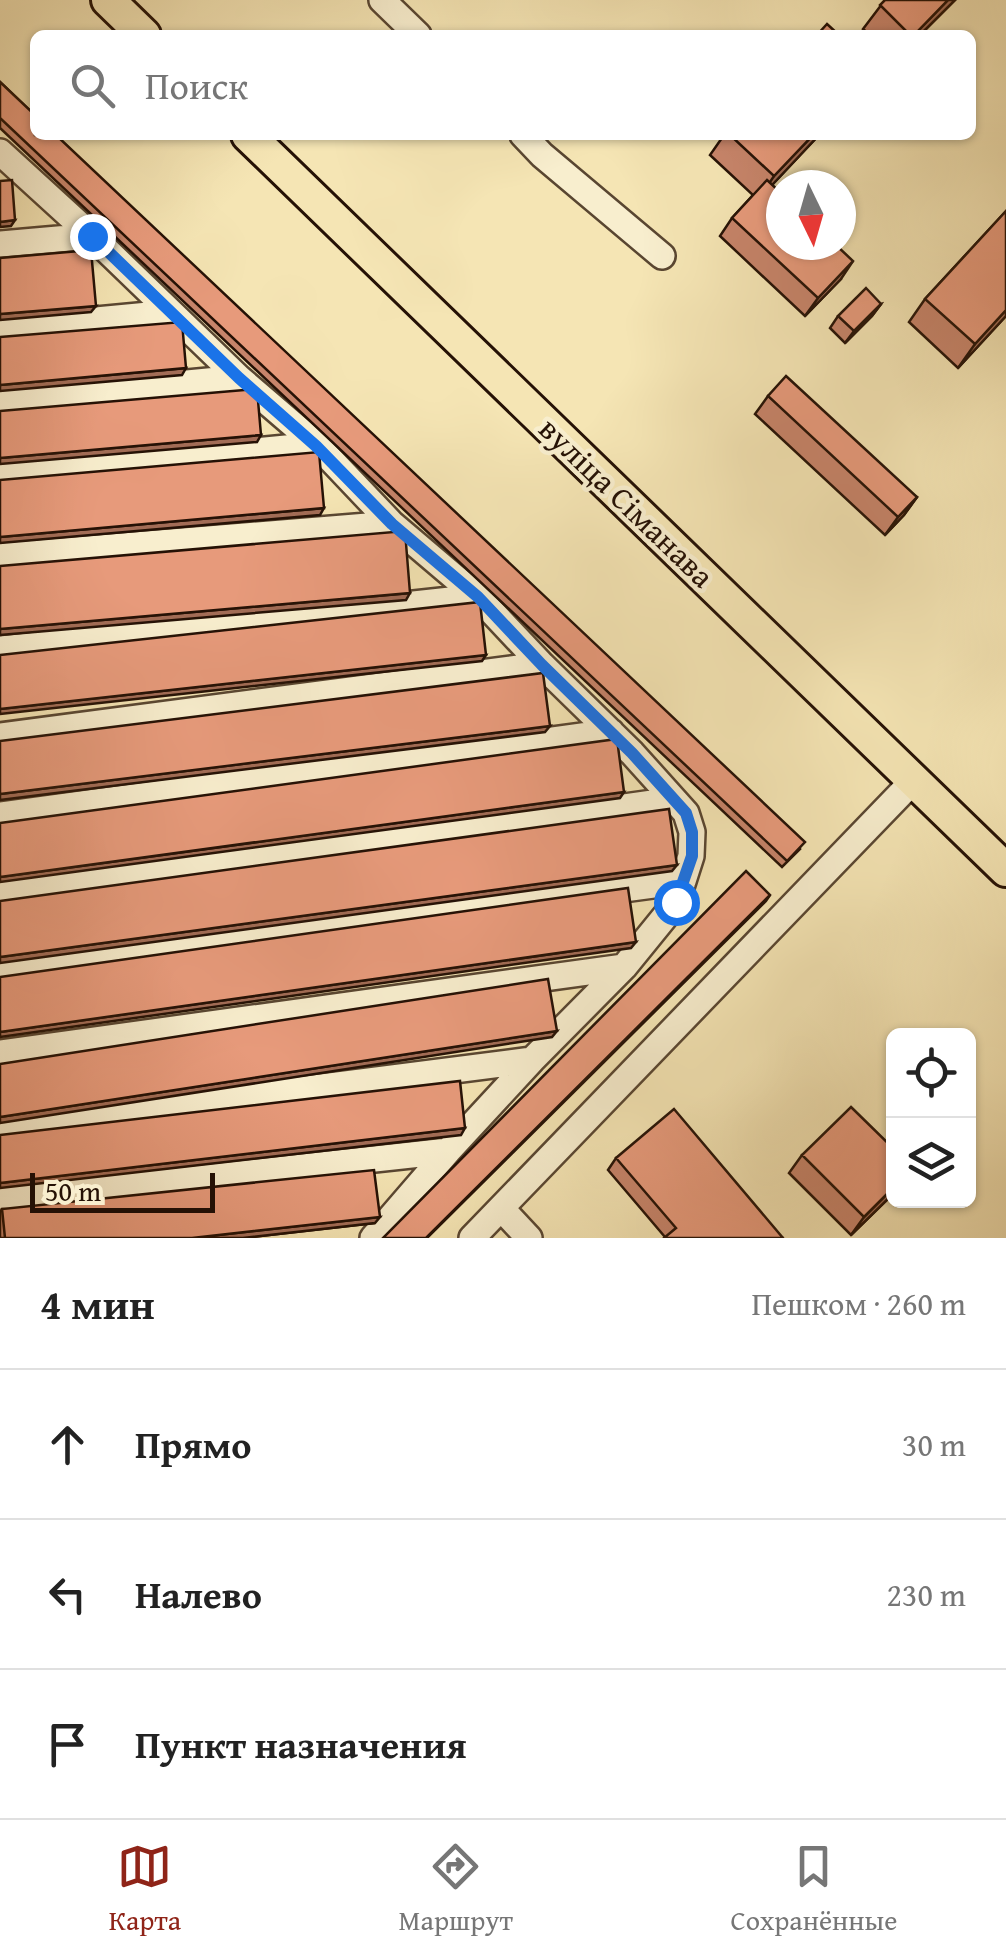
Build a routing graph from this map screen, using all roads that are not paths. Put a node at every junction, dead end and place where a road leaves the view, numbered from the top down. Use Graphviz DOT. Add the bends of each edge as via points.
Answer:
graph roads {
  1 [pos="108,0"];
  2 [pos="382,0"];
  3 [pos="139,30"];
  4 [pos="413,30"];
  5 [pos="253,140"];
  6 [pos="528,140"];
  7 [pos="6,164"];
  8 [pos="92,236"];
  9 [pos="0,244"];
  10 [pos="662,256"];
  11 [pos="170,313"];
  12 [pos="0,330"];
  13 [pos="239,378"];
  14 [pos="0,401"];
  15 [pos="316,446"];
  16 [pos="0,475"];
  17 [pos="392,524"];
  18 [pos="0,556"];
  19 [pos="478,597"];
  20 [pos="0,650"];
  21 [pos="542,665"];
  22 [pos="611,732"];
  23 [pos="0,736"];
  24 [pos="914,780"];
  25 [pos="674,800"];
  26 [pos="0,814"];
  27 [pos="1006,870"];
  28 [pos="683,881"];
  29 [pos="0,895"];
  30 [pos="624,967"];
  31 [pos="0,973"];
  32 [pos="0,1052"];
  33 [pos="532,1060"];
  34 [pos="0,1128"];
  35 [pos="448,1152"];
  36 [pos="0,1200"];
  37 [pos="501,1208"];
  38 [pos="373,1238"];
  39 [pos="472,1238"];
  40 [pos="529,1238"];
  1 -- 3 [label="main road"];
  2 -- 4 [label="lane"];
  5 -- 24 [label="main road, вуліца Сіманава"];
  6 -- 10 [label="lane"];
  7 -- 8 [label="lane"];
  8 -- 9 [label="lane"];
  8 -- 11 [label="lane"];
  11 -- 12 [label="lane"];
  11 -- 13 [label="lane"];
  13 -- 14 [label="lane"];
  13 -- 15 [label="lane"];
  15 -- 16 [label="lane"];
  15 -- 17 [label="lane"];
  17 -- 18 [label="lane"];
  17 -- 19 [label="lane"];
  19 -- 20 [label="lane"];
  19 -- 21 [label="lane"];
  21 -- 22 [label="lane"];
  21 -- 23 [label="lane"];
  22 -- 25 [label="lane"];
  22 -- 26 [label="lane"];
  24 -- 27 [label="main road, вуліца Сіманава"];
  24 -- 37 [label="lane"];
  25 -- 28 [label="lane" via="692,832"];
  25 -- 29 [label="lane"];
  28 -- 30 [label="lane" via="676,902"];
  28 -- 31 [label="lane"];
  30 -- 32 [label="lane"];
  30 -- 33 [label="lane"];
  33 -- 34 [label="lane"];
  33 -- 35 [label="lane"];
  35 -- 36 [label="lane"];
  35 -- 38 [label="lane"];
  37 -- 39 [label="lane"];
  37 -- 40 [label="lane"];
}
